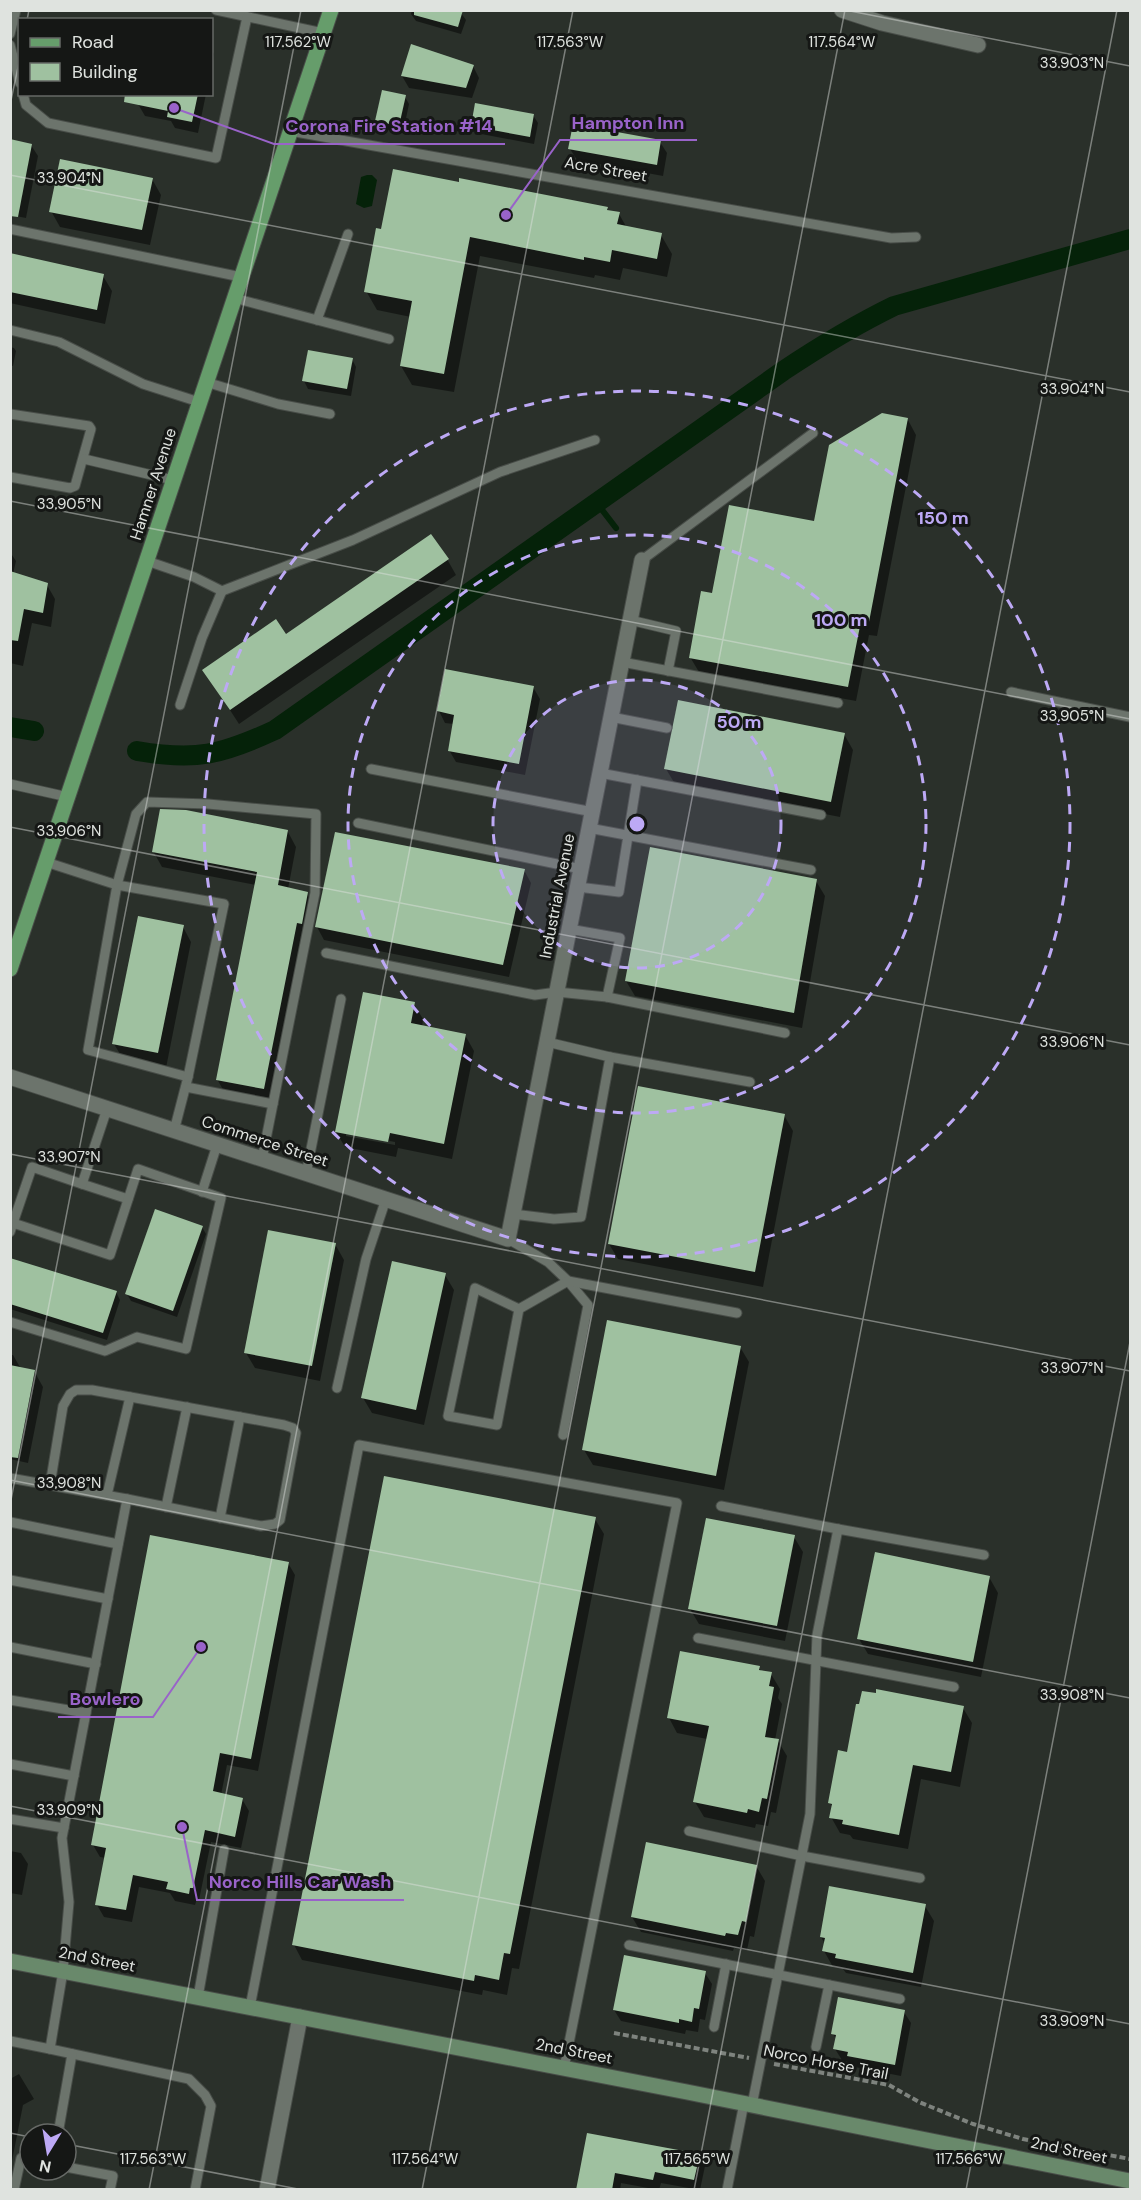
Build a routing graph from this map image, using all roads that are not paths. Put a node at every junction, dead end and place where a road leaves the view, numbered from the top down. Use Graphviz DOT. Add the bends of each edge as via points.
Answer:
graph roads {
  1 [pos="16,10"];
  2 [pos="216,10"];
  3 [pos="330,10"];
  4 [pos="842,10"];
  5 [pos="247,17"];
  6 [pos="323,33"];
  7 [pos="10,34"];
  8 [pos="10,45"];
  9 [pos="978,45"];
  10 [pos="18,75"];
  11 [pos="24,96"];
  12 [pos="290,131"];
  13 [pos="10,229"];
  14 [pos="348,234"];
  15 [pos="916,237"];
  16 [pos="241,278"];
  17 [pos="234,298"];
  18 [pos="317,320"];
  19 [pos="10,330"];
  20 [pos="389,339"];
  21 [pos="206,382"];
  22 [pos="199,402"];
  23 [pos="10,414"];
  24 [pos="330,414"];
  25 [pos="813,433"];
  26 [pos="595,440"];
  27 [pos="84,459"];
  28 [pos="10,477"];
  29 [pos="173,480"];
  30 [pos="642,560"];
  31 [pos="147,561"];
  32 [pos="222,591"];
  33 [pos="630,620"];
  34 [pos="622,662"];
  35 [pos="668,670"];
  36 [pos="1011,692"];
  37 [pos="838,703"];
  38 [pos="180,705"];
  39 [pos="611,717"];
  40 [pos="1131,717"];
  41 [pos="667,728"];
  42 [pos="372,769"];
  43 [pos="600,773"];
  44 [pos="637,780"];
  45 [pos="10,784"];
  46 [pos="68,797"];
  47 [pos="593,812"];
  48 [pos="821,816"];
  49 [pos="358,823"];
  50 [pos="589,828"];
  51 [pos="627,836"];
  52 [pos="46,862"];
  53 [pos="581,869"];
  54 [pos="811,870"];
  55 [pos="117,885"];
  56 [pos="578,887"];
  57 [pos="569,929"];
  58 [pos="326,953"];
  59 [pos="11,965"];
  60 [pos="557,992"];
  61 [pos="607,998"];
  62 [pos="341,999"];
  63 [pos="785,1033"];
  64 [pos="547,1042"];
  65 [pos="610,1057"];
  66 [pos="10,1077"];
  67 [pos="188,1077"];
  68 [pos="750,1082"];
  69 [pos="186,1087"];
  70 [pos="273,1104"];
  71 [pos="107,1109"];
  72 [pos="174,1131"];
  73 [pos="217,1145"];
  74 [pos="262,1159"];
  75 [pos="306,1174"];
  76 [pos="82,1184"];
  77 [pos="202,1192"];
  78 [pos="128,1199"];
  79 [pos="386,1200"];
  80 [pos="513,1214"];
  81 [pos="12,1228"];
  82 [pos="508,1239"];
  83 [pos="568,1281"];
  84 [pos="519,1309"];
  85 [pos="737,1313"];
  86 [pos="10,1322"];
  87 [pos="337,1388"];
  88 [pos="130,1397"];
  89 [pos="187,1407"];
  90 [pos="240,1416"];
  91 [pos="562,1435"];
  92 [pos="10,1478"];
  93 [pos="50,1485"];
  94 [pos="107,1496"];
  95 [pos="127,1499"];
  96 [pos="721,1506"];
  97 [pos="166,1507"];
  98 [pos="220,1518"];
  99 [pos="10,1522"];
  100 [pos="838,1529"];
  101 [pos="118,1544"];
  102 [pos="984,1555"];
  103 [pos="10,1580"];
  104 [pos="108,1599"];
  105 [pos="698,1638"];
  106 [pos="10,1647"];
  107 [pos="816,1662"];
  108 [pos="96,1664"];
  109 [pos="954,1687"];
  110 [pos="10,1700"];
  111 [pos="86,1713"];
  112 [pos="10,1764"];
  113 [pos="74,1776"];
  114 [pos="10,1820"];
  115 [pos="64,1828"];
  116 [pos="689,1831"];
  117 [pos="224,1850"];
  118 [pos="802,1857"];
  119 [pos="920,1878"];
  120 [pos="629,1946"];
  121 [pos="10,1961"];
  122 [pos="726,1964"];
  123 [pos="63,1971"];
  124 [pos="778,1975"];
  125 [pos="829,1985"];
  126 [pos="198,1997"];
  127 [pos="900,1999"];
  128 [pos="250,2007"];
  129 [pos="300,2017"];
  130 [pos="714,2027"];
  131 [pos="10,2041"];
  132 [pos="816,2047"];
  133 [pos="50,2049"];
  134 [pos="72,2054"];
  135 [pos="564,2068"];
  136 [pos="748,2104"];
  137 [pos="60,2122"];
  138 [pos="78,2169"];
  139 [pos="18,2172"];
  140 [pos="1131,2181"];
  141 [pos="14,2190"];
  142 [pos="110,2190"];
  143 [pos="195,2190"];
  144 [pos="267,2190"];
  145 [pos="727,2190"];
  1 -- 7 [label="lane"];
  2 -- 5 [label="lane"];
  3 -- 6 [label="main road, Hamner Avenue"];
  4 -- 9 [label="street"];
  5 -- 6 [label="lane"];
  5 -- 11 [label="lane" via="216,158 48,123 26,105"];
  6 -- 12 [label="main road, Hamner Avenue"];
  8 -- 10 [label="lane"];
  12 -- 15 [label="lane, Acre Street" via="891,238"];
  12 -- 16 [label="main road, Hamner Avenue"];
  13 -- 16 [label="lane"];
  14 -- 18 [label="lane"];
  16 -- 17 [label="main road, Hamner Avenue"];
  17 -- 18 [label="lane"];
  17 -- 21 [label="main road, Hamner Avenue"];
  18 -- 20 [label="lane"];
  19 -- 22 [label="lane" via="59,342 142,384"];
  21 -- 22 [label="main road, Hamner Avenue"];
  21 -- 24 [label="lane" via="278,404"];
  22 -- 29 [label="main road, Hamner Avenue"];
  23 -- 27 [label="lane" via="89,426"];
  25 -- 30 [label="lane"];
  26 -- 32 [label="lane" via="500,472 353,540"];
  27 -- 28 [label="lane" via="75,486 70,488"];
  27 -- 29 [label="lane"];
  29 -- 31 [label="main road, Hamner Avenue"];
  30 -- 33 [label="street, Industrial Avenue"];
  31 -- 32 [label="lane"];
  31 -- 46 [label="main road, Hamner Avenue"];
  32 -- 38 [label="lane"];
  33 -- 34 [label="street, Industrial Avenue"];
  33 -- 35 [label="lane" via="676,631"];
  34 -- 35 [label="lane"];
  34 -- 39 [label="street, Industrial Avenue"];
  35 -- 37 [label="lane"];
  36 -- 40 [label="lane"];
  39 -- 41 [label="lane"];
  39 -- 43 [label="street, Industrial Avenue"];
  42 -- 47 [label="lane"];
  43 -- 44 [label="lane"];
  43 -- 47 [label="street, Industrial Avenue"];
  44 -- 48 [label="lane"];
  44 -- 51 [label="lane"];
  45 -- 46 [label="lane"];
  46 -- 52 [label="main road, Hamner Avenue"];
  47 -- 50 [label="street, Industrial Avenue"];
  49 -- 53 [label="lane"];
  50 -- 51 [label="lane"];
  50 -- 53 [label="street, Industrial Avenue"];
  51 -- 54 [label="lane"];
  51 -- 56 [label="lane" via="619,892"];
  52 -- 55 [label="lane"];
  52 -- 59 [label="main road, Hamner Avenue"];
  53 -- 56 [label="street, Industrial Avenue"];
  55 -- 67 [label="lane" via="88,1050"];
  55 -- 67 [label="lane" via="224,904"];
  55 -- 70 [label="lane" via="136,814 147,802 316,814 315,893"];
  56 -- 57 [label="street, Industrial Avenue"];
  57 -- 60 [label="street, Industrial Avenue"];
  57 -- 61 [label="lane" via="620,938"];
  58 -- 60 [label="lane" via="535,995"];
  60 -- 61 [label="lane"];
  60 -- 64 [label="street, Industrial Avenue"];
  61 -- 63 [label="lane"];
  62 -- 75 [label="lane"];
  64 -- 65 [label="lane"];
  64 -- 80 [label="street, Industrial Avenue"];
  65 -- 68 [label="lane"];
  65 -- 80 [label="lane" via="581,1216 554,1219"];
  66 -- 71 [label="street, Commerce Street"];
  67 -- 69 [label="lane"];
  69 -- 70 [label="lane"];
  69 -- 72 [label="lane"];
  70 -- 74 [label="lane"];
  71 -- 72 [label="street, Commerce Street"];
  71 -- 76 [label="lane"];
  72 -- 73 [label="street, Commerce Street"];
  73 -- 74 [label="street, Commerce Street"];
  73 -- 77 [label="lane"];
  74 -- 75 [label="street, Commerce Street"];
  75 -- 79 [label="street, Commerce Street"];
  76 -- 78 [label="lane"];
  76 -- 81 [label="lane" via="32,1167"];
  77 -- 78 [label="lane" via="138,1169"];
  77 -- 86 [label="lane" via="220,1198 186,1349 137,1337 105,1351"];
  78 -- 81 [label="lane" via="110,1255"];
  79 -- 82 [label="street, Commerce Street"];
  79 -- 87 [label="lane" via="366,1259"];
  80 -- 82 [label="street, Industrial Avenue"];
  82 -- 83 [label="lane" via="548,1262"];
  83 -- 84 [label="lane"];
  83 -- 85 [label="lane"];
  83 -- 91 [label="lane" via="588,1305"];
  84 -- 84 [label="lane" via="497,1425 448,1416 475,1288"];
  88 -- 89 [label="lane"];
  88 -- 93 [label="lane" via="92,1390 70,1394 63,1406"];
  88 -- 94 [label="lane"];
  89 -- 90 [label="lane"];
  89 -- 97 [label="lane"];
  90 -- 98 [label="lane"];
  90 -- 98 [label="lane" via="284,1425 296,1433 280,1520 261,1526"];
  92 -- 93 [label="lane"];
  93 -- 94 [label="lane"];
  94 -- 95 [label="lane"];
  95 -- 97 [label="lane"];
  95 -- 101 [label="lane"];
  96 -- 100 [label="lane"];
  97 -- 98 [label="lane"];
  99 -- 101 [label="lane"];
  100 -- 102 [label="lane"];
  100 -- 107 [label="lane" via="817,1635"];
  101 -- 104 [label="lane"];
  103 -- 104 [label="lane"];
  104 -- 108 [label="lane"];
  105 -- 107 [label="lane"];
  106 -- 108 [label="lane"];
  107 -- 109 [label="lane"];
  107 -- 118 [label="lane" via="810,1814"];
  108 -- 111 [label="lane"];
  110 -- 111 [label="lane"];
  111 -- 113 [label="lane"];
  112 -- 113 [label="lane"];
  113 -- 115 [label="lane"];
  114 -- 115 [label="lane"];
  115 -- 123 [label="lane" via="69,1902"];
  116 -- 118 [label="lane"];
  117 -- 126 [label="lane"];
  118 -- 119 [label="lane"];
  118 -- 124 [label="lane"];
  120 -- 122 [label="lane"];
  121 -- 123 [label="main road, 2nd Street"];
  122 -- 124 [label="lane"];
  122 -- 130 [label="lane"];
  123 -- 126 [label="main road, 2nd Street"];
  123 -- 133 [label="lane"];
  124 -- 125 [label="lane"];
  124 -- 136 [label="lane"];
  125 -- 127 [label="lane"];
  125 -- 132 [label="lane"];
  126 -- 128 [label="main road, 2nd Street"];
  128 -- 129 [label="main road, 2nd Street"];
  128 -- 135 [label="lane" via="359,1445 677,1503"];
  129 -- 135 [label="main road, 2nd Street"];
  129 -- 144 [label="street"];
  131 -- 133 [label="lane"];
  133 -- 134 [label="lane"];
  134 -- 137 [label="lane"];
  134 -- 143 [label="lane" via="189,2079 206,2095 211,2106"];
  135 -- 136 [label="main road, 2nd Street"];
  136 -- 140 [label="main road, 2nd Street"];
  136 -- 145 [label="lane"];
  138 -- 142 [label="lane" via="113,2176"];
  139 -- 141 [label="lane"];
}
